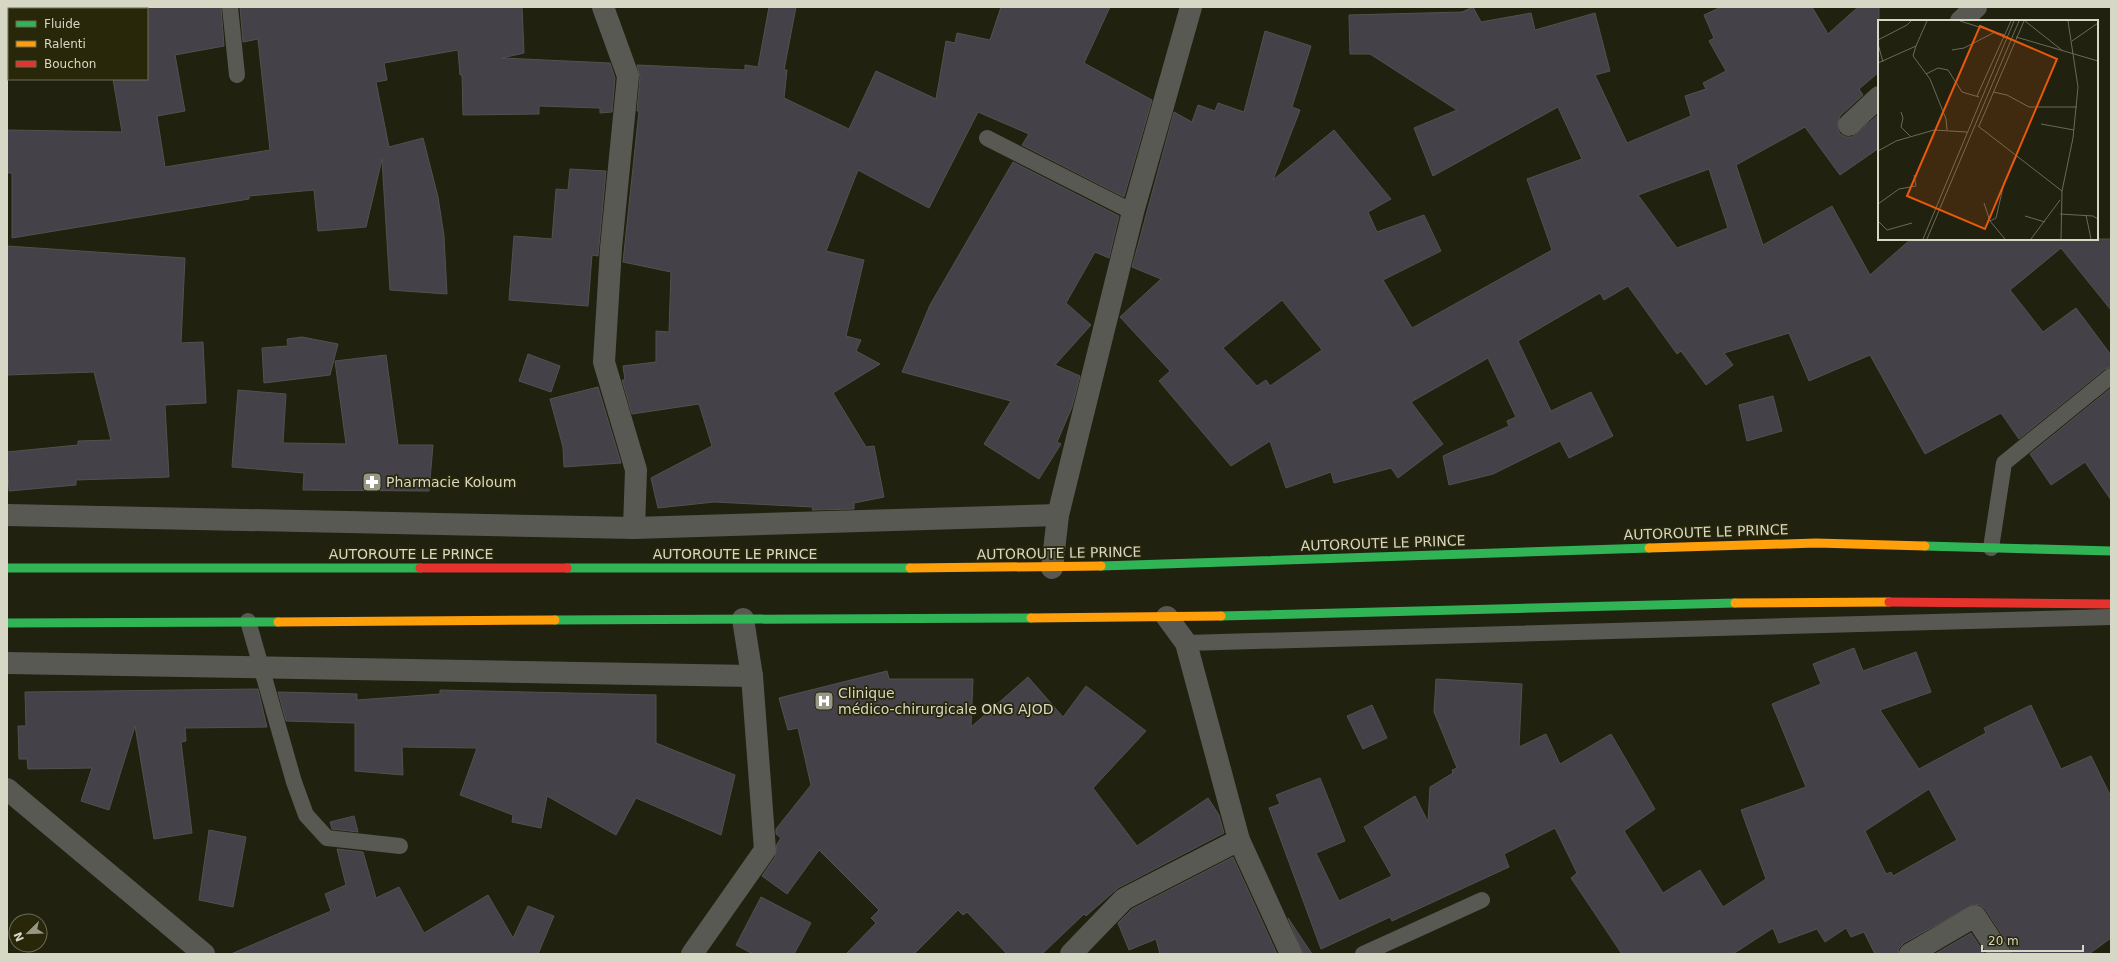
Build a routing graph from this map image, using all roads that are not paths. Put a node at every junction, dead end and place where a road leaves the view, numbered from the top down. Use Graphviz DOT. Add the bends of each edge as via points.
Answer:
graph roads {
  1 [pos="230,7"];
  2 [pos="604,7"];
  3 [pos="1191,7"];
  4 [pos="1976,7"];
  5 [pos="1962,20"];
  6 [pos="237,75"];
  7 [pos="1878,98"];
  8 [pos="1848,125"];
  9 [pos="987,138"];
  10 [pos="1133,212"];
  11 [pos="2111,376"];
  12 [pos="7,515"];
  13 [pos="1058,515"];
  14 [pos="634,528"];
  15 [pos="1991,548"];
  16 [pos="2111,551"];
  17 [pos="7,568"];
  18 [pos="1052,568"];
  19 [pos="2111,604"];
  20 [pos="1167,617"];
  21 [pos="2111,617"];
  22 [pos="743,619"];
  23 [pos="248,621"];
  24 [pos="7,623"];
  25 [pos="1186,643"];
  26 [pos="7,663"];
  27 [pos="260,667"];
  28 [pos="752,676"];
  29 [pos="7,789"];
  30 [pos="1239,840"];
  31 [pos="400,846"];
  32 [pos="1482,900"];
  33 [pos="204,954"];
  34 [pos="692,954"];
  35 [pos="1071,954"];
  36 [pos="1291,954"];
  37 [pos="1363,954"];
  38 [pos="1910,954"];
  39 [pos="2000,954"];
  1 -- 6 [label="lane"];
  2 -- 14 [label="street" via="628,76 604,362 636,470"];
  3 -- 10 [label="street"];
  4 -- 5 [label="street"];
  7 -- 8 [label="street"];
  9 -- 10 [label="lane"];
  10 -- 13 [label="street"];
  11 -- 15 [label="lane" via="2004,463"];
  12 -- 14 [label="street"];
  13 -- 14 [label="street"];
  13 -- 18 [label="street"];
  15 -- 16 [label="main road, AUTOROUTE LE PRINCE"];
  15 -- 18 [label="main road, AUTOROUTE LE PRINCE" via="1816,543"];
  17 -- 18 [label="main road, AUTOROUTE LE PRINCE"];
  19 -- 20 [label="main road" via="1816,601"];
  20 -- 22 [label="main road"];
  20 -- 25 [label="street"];
  21 -- 25 [label="lane"];
  22 -- 23 [label="main road"];
  22 -- 28 [label="street"];
  23 -- 24 [label="main road"];
  23 -- 27 [label="lane"];
  25 -- 30 [label="street"];
  26 -- 27 [label="street"];
  27 -- 28 [label="street"];
  27 -- 31 [label="lane" via="306,815 327,838"];
  28 -- 34 [label="street" via="765,850"];
  29 -- 33 [label="street"];
  30 -- 35 [label="street" via="1124,899"];
  30 -- 36 [label="street"];
  32 -- 37 [label="lane"];
  38 -- 39 [label="street" via="1975,916"];
}
